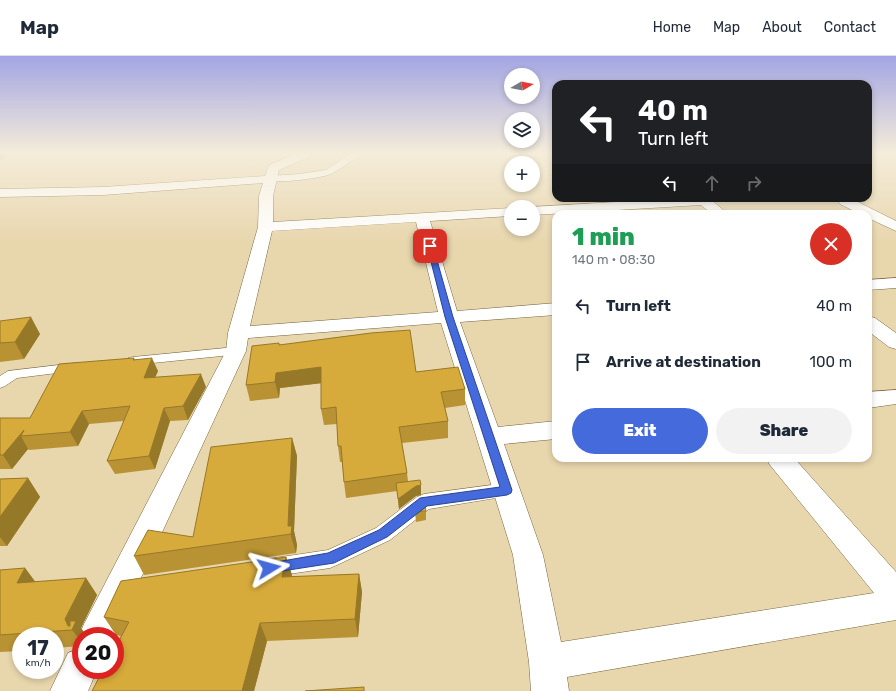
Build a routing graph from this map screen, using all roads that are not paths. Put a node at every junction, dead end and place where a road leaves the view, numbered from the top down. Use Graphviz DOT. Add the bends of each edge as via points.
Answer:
graph roads {
  1 [pos="206,184"];
  2 [pos="270,184"];
  3 [pos="0,193"];
  4 [pos="692,202"];
  5 [pos="705,202"];
  6 [pos="847,202"];
  7 [pos="594,210"];
  8 [pos="716,210"];
  9 [pos="863,210"];
  10 [pos="540,211"];
  11 [pos="504,212"];
  12 [pos="552,212"];
  13 [pos="872,215"];
  14 [pos="422,218"];
  15 [pos="265,227"];
  16 [pos="896,227"];
  17 [pos="896,283"];
  18 [pos="872,285"];
  19 [pos="552,309"];
  20 [pos="449,317"];
  21 [pos="872,325"];
  22 [pos="237,342"];
  23 [pos="896,343"];
  24 [pos="117,363"];
  25 [pos="93,365"];
  26 [pos="0,383"];
  27 [pos="896,397"];
  28 [pos="872,400"];
  29 [pos="552,430"];
  30 [pos="489,437"];
  31 [pos="782,462"];
  32 [pos="507,490"];
  33 [pos="252,570"];
  34 [pos="142,586"];
  35 [pos="119,590"];
  36 [pos="896,595"];
  37 [pos="896,605"];
  38 [pos="100,627"];
  39 [pos="548,676"];
  40 [pos="75,679"];
  41 [pos="69,691"];
  1 -- 3 [label="street" via="103,191"];
  2 -- 15 [label="street"];
  4 -- 7 [label="street"];
  5 -- 8 [label="street"];
  6 -- 9 [label="street"];
  10 -- 12 [label="street"];
  11 -- 14 [label="street"];
  13 -- 16 [label="street"];
  14 -- 15 [label="street"];
  14 -- 20 [label="street"];
  15 -- 22 [label="street"];
  17 -- 18 [label="street"];
  19 -- 20 [label="street"];
  20 -- 22 [label="street"];
  20 -- 30 [label="street"];
  21 -- 23 [label="street"];
  22 -- 24 [label="lane"];
  22 -- 35 [label="street"];
  25 -- 26 [label="lane" via="13,374"];
  27 -- 28 [label="street"];
  29 -- 30 [label="street"];
  30 -- 32 [label="street"];
  31 -- 36 [label="street"];
  32 -- 33 [label="lane" via="424,502 383,534 330,559"];
  32 -- 39 [label="street" via="528,556"];
  34 -- 35 [label="lane"];
  35 -- 38 [label="street"];
  37 -- 39 [label="street"];
  40 -- 41 [label="street"];
}
